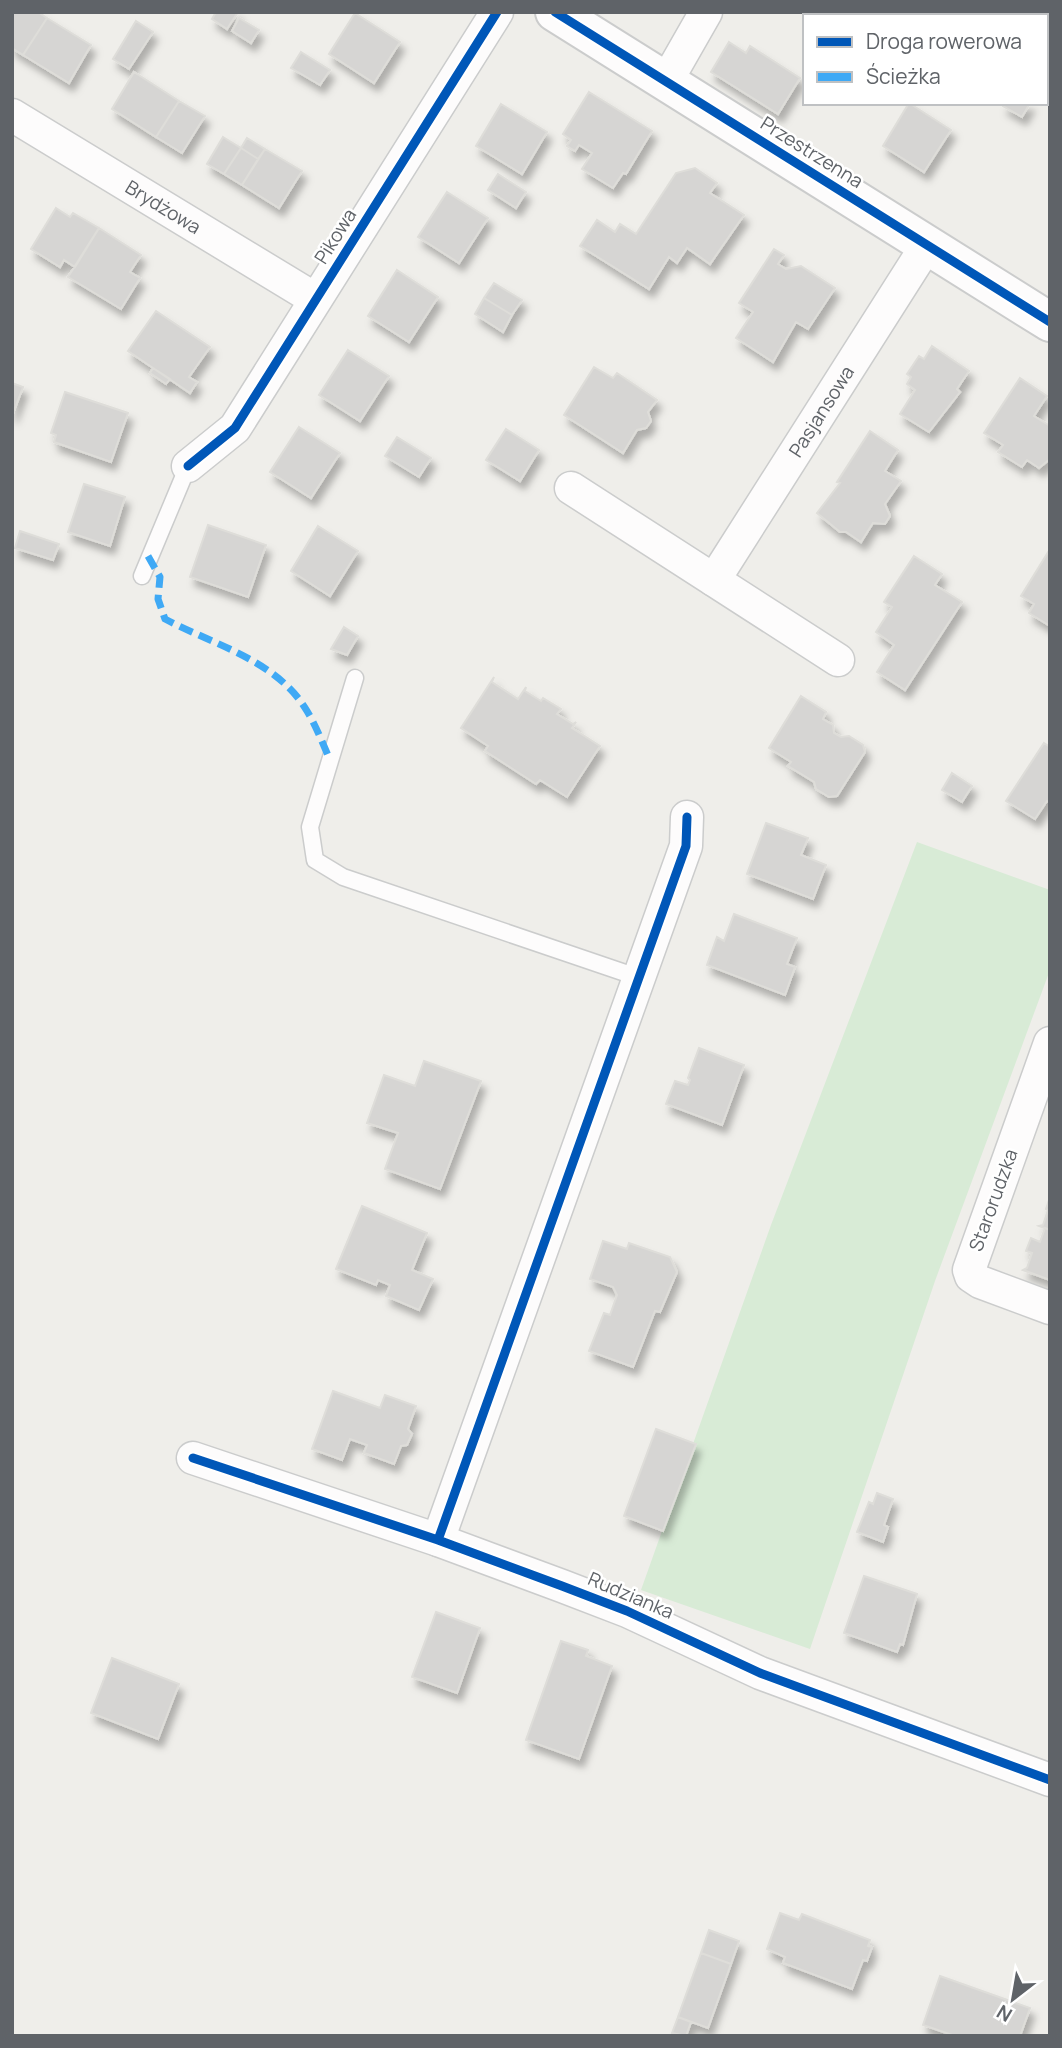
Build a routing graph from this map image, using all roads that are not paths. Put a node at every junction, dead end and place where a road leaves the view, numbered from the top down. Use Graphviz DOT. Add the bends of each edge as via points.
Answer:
graph roads {
  1 [pos="497,12"];
  2 [pos="555,12"];
  3 [pos="706,12"];
  4 [pos="666,82"];
  5 [pos="12,116"];
  6 [pos="927,245"];
  7 [pos="315,299"];
  8 [pos="1050,322"];
  9 [pos="188,466"];
  10 [pos="571,488"];
  11 [pos="142,576"];
  12 [pos="714,580"];
  13 [pos="838,660"];
  14 [pos="355,678"];
  15 [pos="687,817"];
  16 [pos="640,978"];
  17 [pos="1050,1043"];
  18 [pos="1050,1308"];
  19 [pos="192,1458"];
  20 [pos="438,1540"];
  21 [pos="1050,1780"];
  1 -- 7 [label="street, Pikowa"];
  2 -- 4 [label="street, Przestrzenna"];
  3 -- 4 [label="street"];
  4 -- 6 [label="street, Przestrzenna"];
  5 -- 7 [label="street, Brydżowa"];
  6 -- 8 [label="street, Przestrzenna"];
  6 -- 12 [label="street, Pasjansowa"];
  7 -- 9 [label="street, Pikowa" via="235,428"];
  9 -- 11 [label="lane"];
  10 -- 12 [label="street"];
  12 -- 13 [label="street"];
  14 -- 16 [label="lane" via="310,827 315,860 342,877"];
  15 -- 16 [label="street" via="686,846"];
  16 -- 20 [label="street"];
  17 -- 18 [label="street, Starorudzka" via="969,1270 980,1282"];
  19 -- 20 [label="street, Rudzianka"];
  20 -- 21 [label="street, Rudzianka" via="627,1611 760,1672"];
}
